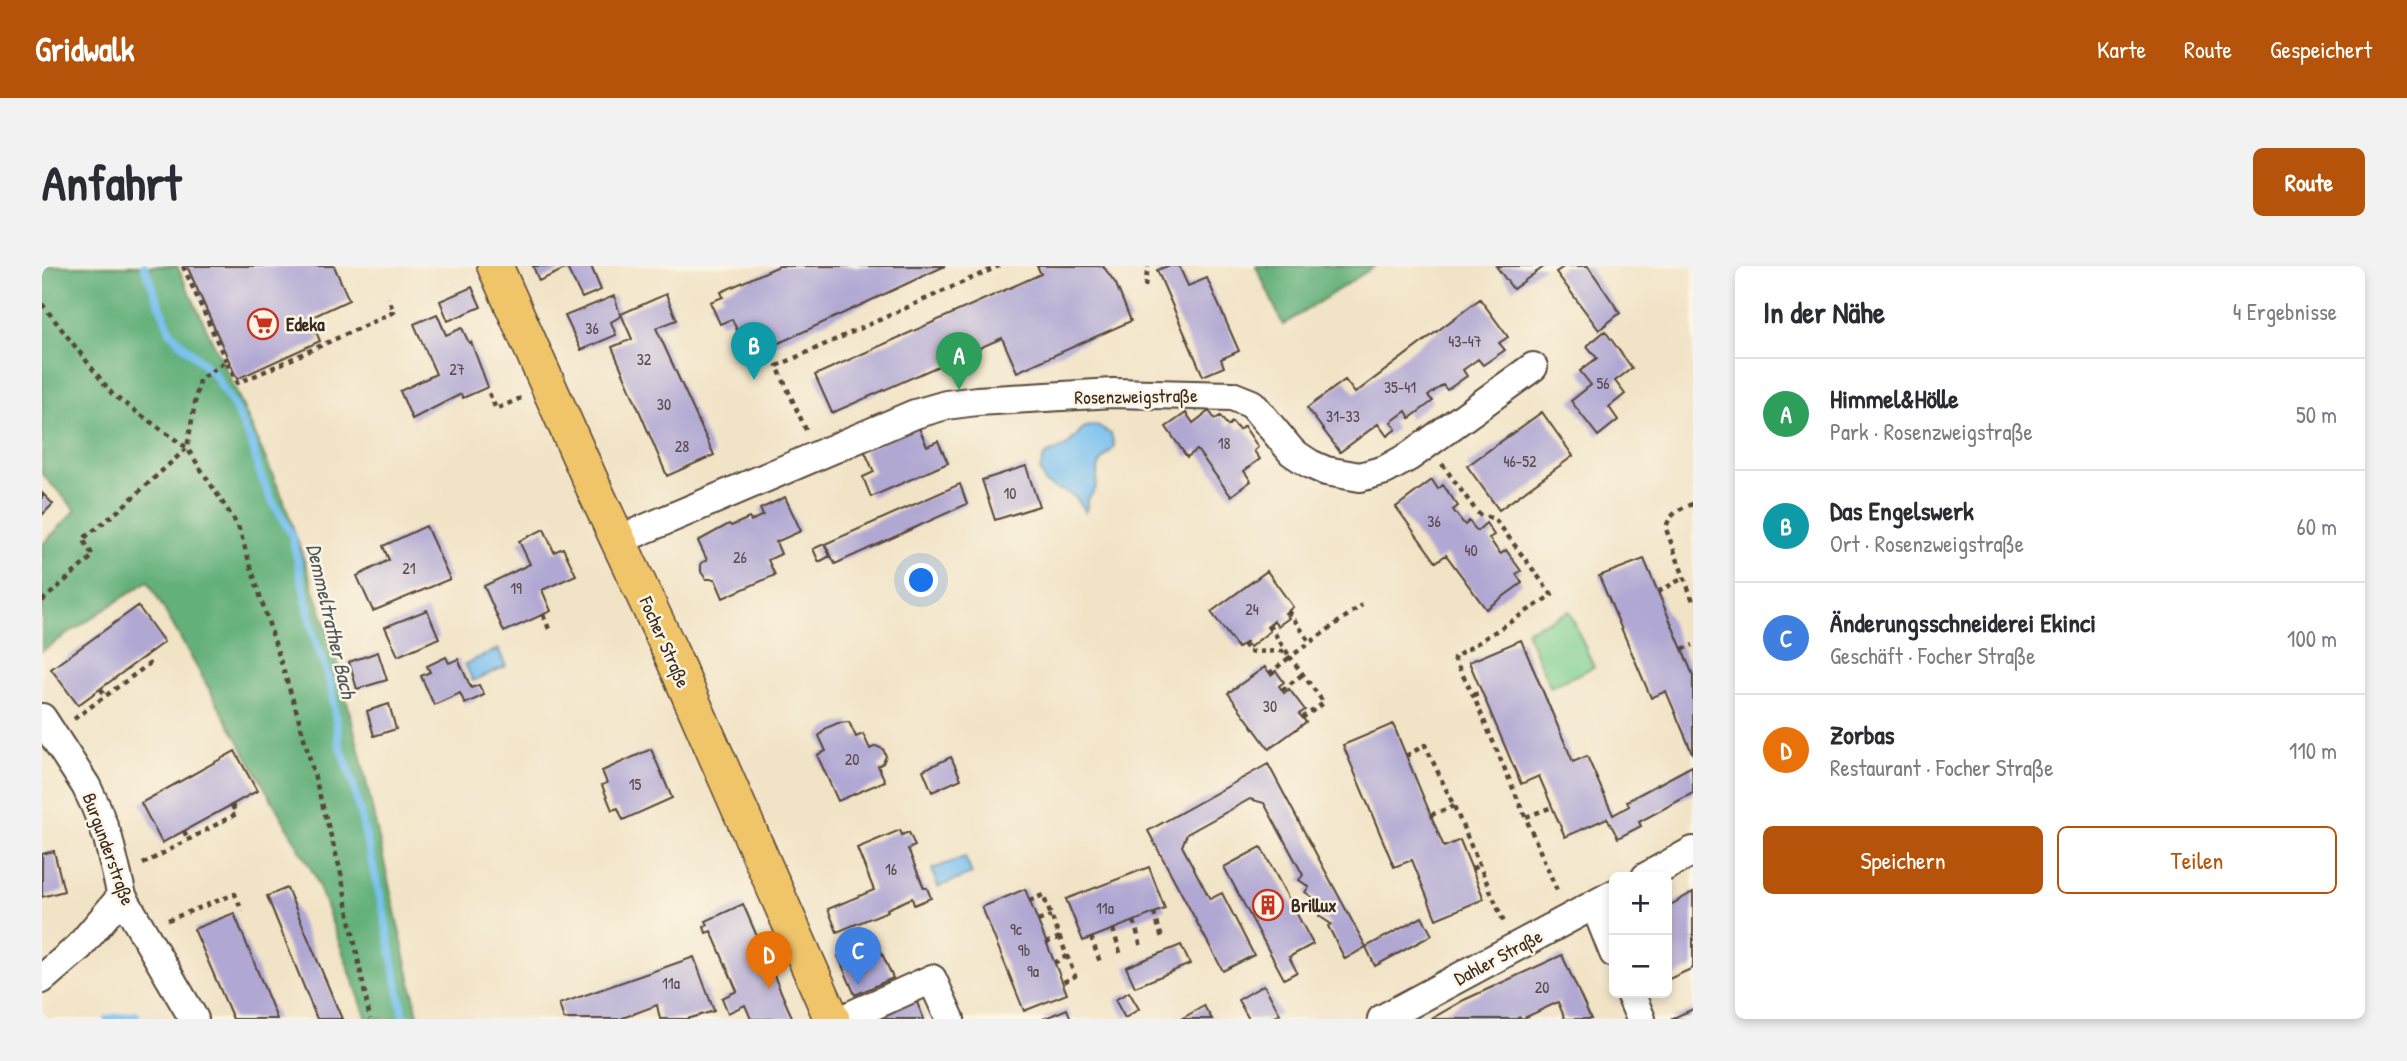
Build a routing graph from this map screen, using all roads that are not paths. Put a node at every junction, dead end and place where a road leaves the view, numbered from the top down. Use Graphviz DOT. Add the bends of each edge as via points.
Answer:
graph roads {
  1 [pos="495,266"];
  2 [pos="1533,367"];
  3 [pos="618,540"];
  4 [pos="48,726"];
  5 [pos="1693,851"];
  6 [pos="1655,872"];
  7 [pos="120,887"];
  8 [pos="1605,900"];
  9 [pos="1611,935"];
  10 [pos="42,979"];
  11 [pos="1632,998"];
  12 [pos="194,1019"];
  13 [pos="832,1019"];
  14 [pos="843,1019"];
  15 [pos="950,1019"];
  16 [pos="1382,1019"];
  17 [pos="1641,1019"];
  1 -- 3 [label="main road, Focher Straße"];
  2 -- 3 [label="street, Rosenzweigstraße" via="1426,444 1385,470 1360,477 1310,464 1292,452 1244,399 1113,393 977,401 915,414"];
  3 -- 13 [label="main road, Focher Straße"];
  4 -- 7 [label="street, Burgunderstraße" via="95,805"];
  5 -- 6 [label="street"];
  7 -- 10 [label="street" via="79,947"];
  7 -- 12 [label="street, Burgunderstraße"];
  8 -- 9 [label="street"];
  8 -- 16 [label="street, Dahler Straße"];
  11 -- 17 [label="street"];
  14 -- 15 [label="street" via="932,979"];
}
